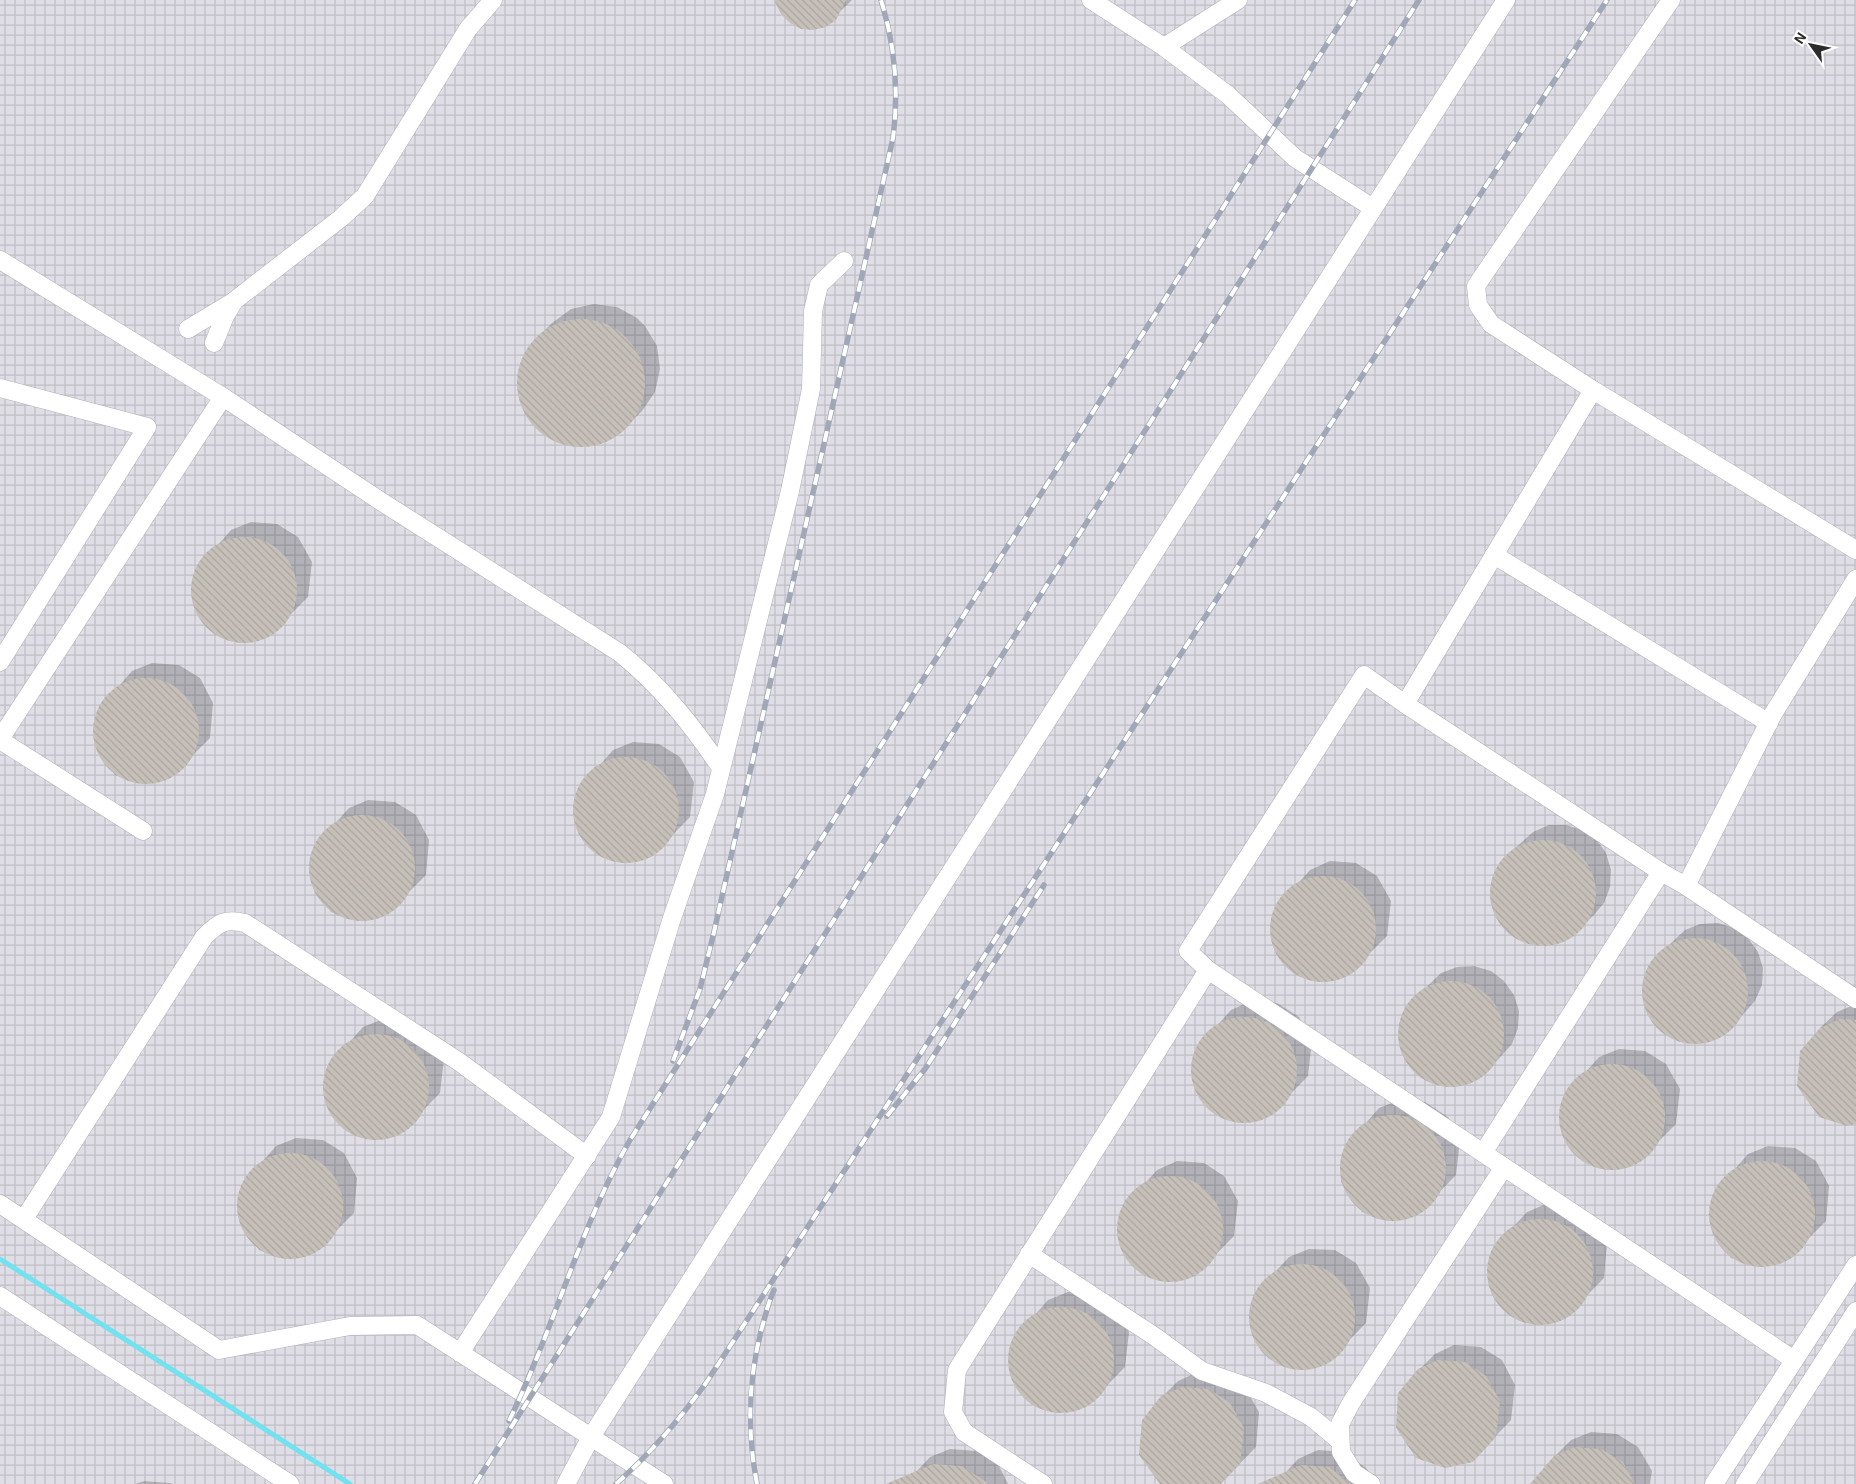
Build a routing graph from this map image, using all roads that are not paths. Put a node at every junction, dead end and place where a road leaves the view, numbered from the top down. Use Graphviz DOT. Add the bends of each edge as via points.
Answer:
graph roads {
  1 [pos="493,0"];
  2 [pos="1091,0"];
  3 [pos="1238,0"];
  4 [pos="1506,0"];
  5 [pos="1671,0"];
  6 [pos="1164,46"];
  7 [pos="1373,208"];
  8 [pos="0,260"];
  9 [pos="844,261"];
  10 [pos="234,301"];
  11 [pos="188,329"];
  12 [pos="214,343"];
  13 [pos="0,388"];
  14 [pos="1592,390"];
  15 [pos="223,397"];
  16 [pos="1856,550"];
  17 [pos="1494,554"];
  18 [pos="1856,579"];
  19 [pos="0,662"];
  20 [pos="1405,704"];
  21 [pos="1769,723"];
  22 [pos="0,739"];
  23 [pos="721,768"];
  24 [pos="143,831"];
  25 [pos="1662,872"];
  26 [pos="1686,886"];
  27 [pos="1208,970"];
  28 [pos="1856,999"];
  29 [pos="1483,1152"];
  30 [pos="587,1156"];
  31 [pos="1504,1167"];
  32 [pos="0,1204"];
  33 [pos="24,1219"];
  34 [pos="1029,1254"];
  35 [pos="1856,1265"];
  36 [pos="0,1296"];
  37 [pos="1856,1311"];
  38 [pos="460,1352"];
  39 [pos="1794,1360"];
  40 [pos="591,1437"];
  41 [pos="1340,1441"];
  42 [pos="290,1484"];
  43 [pos="566,1484"];
  44 [pos="664,1484"];
  45 [pos="1043,1484"];
  46 [pos="1371,1484"];
  47 [pos="1714,1484"];
  48 [pos="1745,1484"];
  1 -- 10 [label="lane" via="468,29 365,196"];
  2 -- 6 [label="lane"];
  3 -- 6 [label="lane"];
  4 -- 7 [label="lane"];
  5 -- 14 [label="lane" via="1476,286 1478,305 1491,324"];
  6 -- 7 [label="lane" via="1228,95 1295,158"];
  7 -- 40 [label="lane"];
  8 -- 15 [label="lane"];
  9 -- 23 [label="lane" via="819,285 813,311 812,389"];
  10 -- 11 [label="lane"];
  10 -- 12 [label="lane"];
  13 -- 19 [label="lane" via="147,426"];
  14 -- 16 [label="lane"];
  14 -- 17 [label="lane"];
  15 -- 22 [label="lane"];
  15 -- 23 [label="lane" via="376,499 620,653 647,675 677,708"];
  17 -- 20 [label="lane"];
  17 -- 21 [label="lane"];
  18 -- 21 [label="lane"];
  20 -- 25 [label="lane"];
  20 -- 27 [label="lane" via="1364,674 1188,950"];
  21 -- 26 [label="lane"];
  22 -- 24 [label="lane"];
  23 -- 30 [label="lane" via="611,1117"];
  25 -- 26 [label="lane"];
  25 -- 29 [label="lane"];
  26 -- 28 [label="lane"];
  27 -- 29 [label="lane"];
  27 -- 34 [label="lane"];
  29 -- 31 [label="lane"];
  30 -- 33 [label="lane" via="458,1061 371,1004 245,923 226,920 204,936"];
  30 -- 38 [label="lane"];
  31 -- 39 [label="lane"];
  31 -- 41 [label="lane" via="1351,1403 1340,1424"];
  32 -- 33 [label="lane"];
  33 -- 38 [label="lane" via="218,1350 350,1326 417,1326"];
  34 -- 41 [label="lane" via="1202,1371 1266,1394 1311,1417"];
  34 -- 45 [label="lane" via="956,1370 953,1412 964,1432"];
  35 -- 39 [label="lane"];
  36 -- 42 [label="lane"];
  37 -- 48 [label="lane"];
  38 -- 40 [label="lane"];
  39 -- 47 [label="lane"];
  40 -- 43 [label="lane"];
  40 -- 44 [label="lane"];
  41 -- 46 [label="lane" via="1341,1452 1354,1473"];
}
